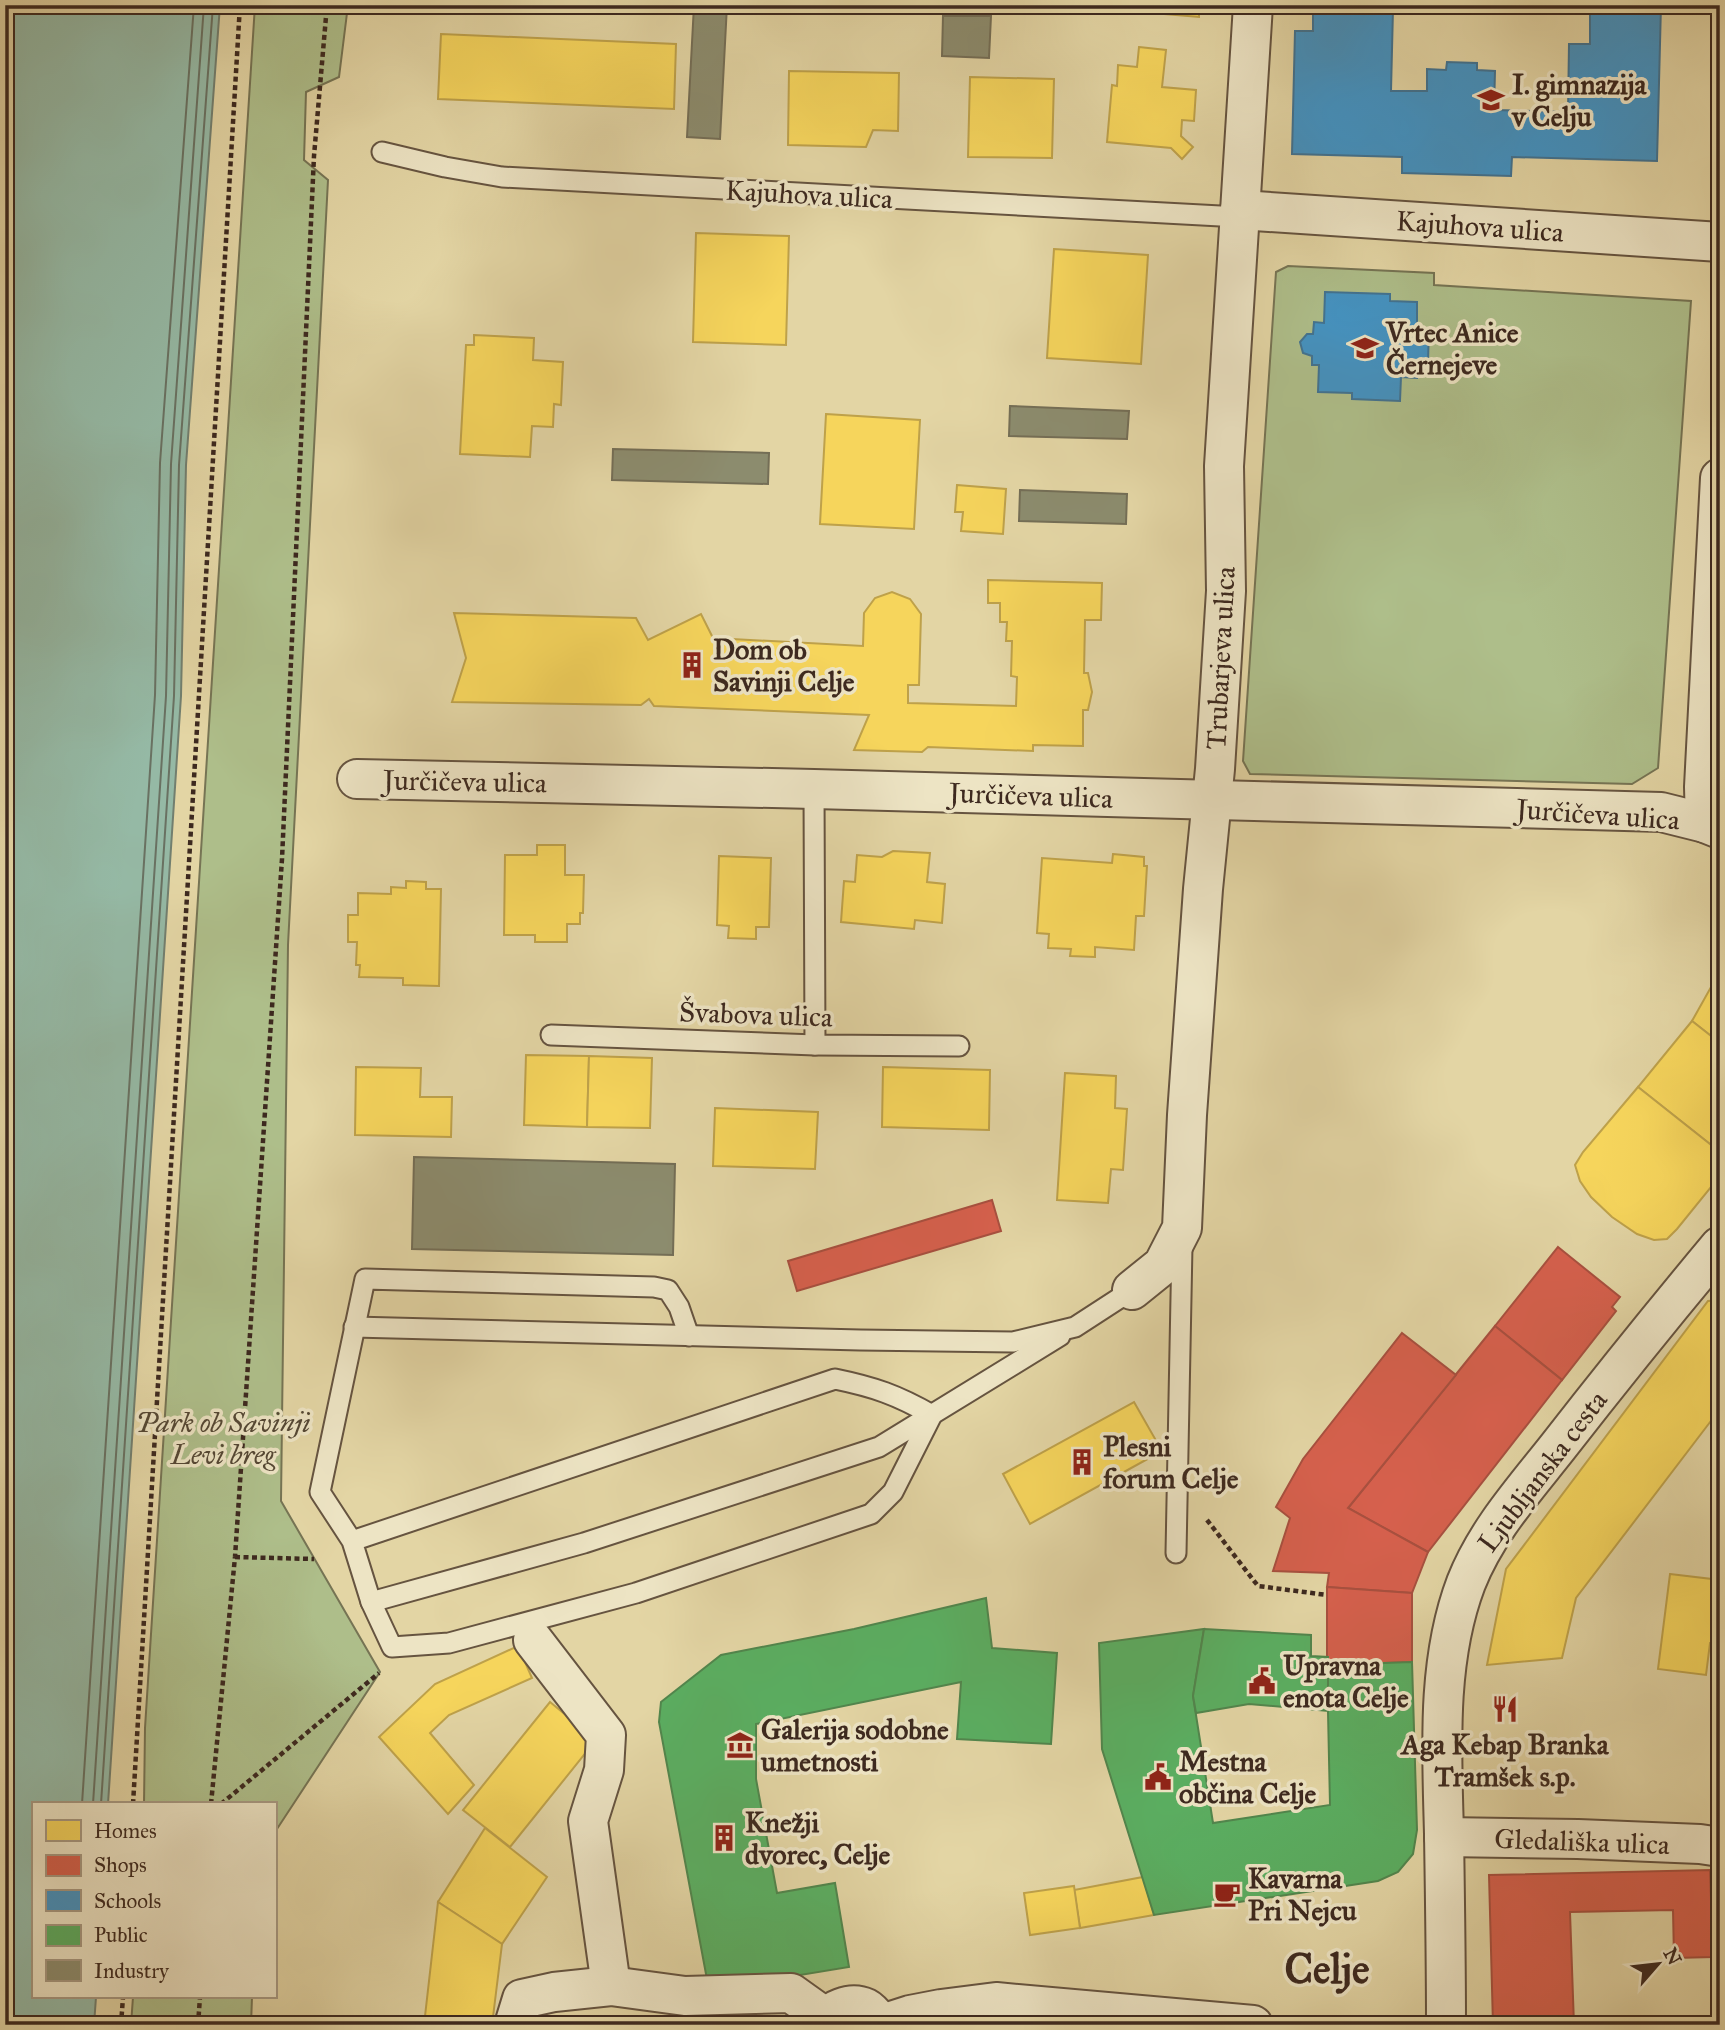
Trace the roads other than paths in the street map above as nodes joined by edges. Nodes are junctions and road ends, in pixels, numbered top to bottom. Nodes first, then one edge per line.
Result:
1 (1253, 5) edge
2 (383, 152) dead end
3 (1239, 214) junction
4 (1720, 242) edge
5 (1720, 478) edge
6 (357, 779) dead end
7 (814, 789) junction
8 (1212, 800) junction
9 (1712, 826) edge
10 (551, 1035) dead end
11 (815, 1045) junction
12 (959, 1046) dead end
13 (1182, 1228) junction
14 (1720, 1246) edge
15 (1132, 1290) joint
16 (1075, 1326) junction
17 (354, 1327) junction
18 (689, 1336) junction
19 (932, 1415) junction
20 (352, 1541) junction
21 (1176, 1553) dead end
22 (370, 1602) junction
23 (533, 1640) dead end
24 (1444, 1837) junction
25 (1710, 1846) edge
26 (611, 1986) junction
27 (824, 2021) edge
28 (882, 2024) edge
29 (514, 2025) edge
30 (1253, 2025) edge
31 (1446, 2025) edge

1 - 3 street, Trubarjeva ulica
2 - 3 lane, Kajuhova ulica
3 - 4 street, Kajuhova ulica
3 - 8 street, Trubarjeva ulica
5 - 9 street
6 - 7 street, Jurčičeva ulica
7 - 8 street, Jurčičeva ulica
7 - 11 lane
8 - 9 street, Jurčičeva ulica
8 - 13 street, Trubarjeva ulica
10 - 11 lane, Švabova ulica
11 - 12 lane, Švabova ulica
13 - 15 street, Trubarjeva ulica
13 - 21 lane
14 - 24 street, Ljubljanska cesta
15 - 16 lane
16 - 18 lane
16 - 19 lane
17 - 18 lane
17 - 18 lane
17 - 20 lane
19 - 20 lane
19 - 22 lane
19 - 22 lane
20 - 22 lane
23 - 26 street
24 - 25 street, Gledališka ulica
24 - 31 street, Ljubljanska cesta
26 - 27 street
26 - 29 street
27 - 28 street
28 - 30 street

